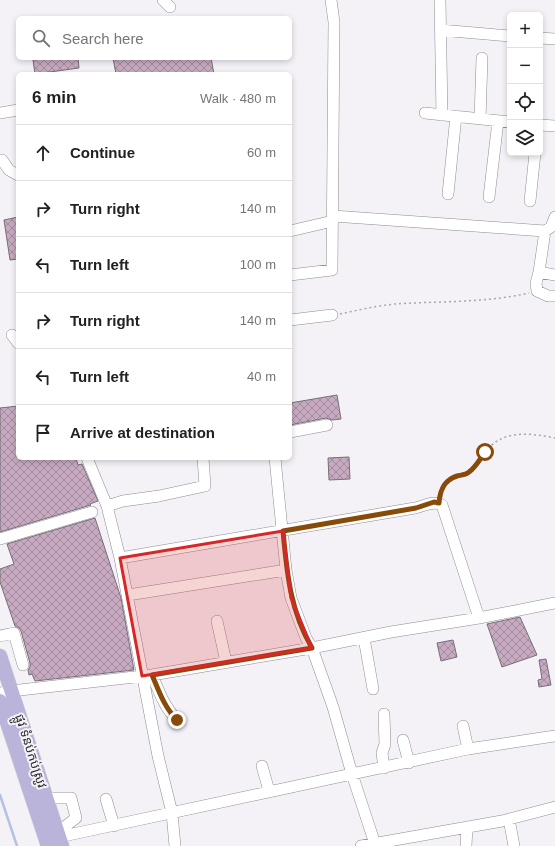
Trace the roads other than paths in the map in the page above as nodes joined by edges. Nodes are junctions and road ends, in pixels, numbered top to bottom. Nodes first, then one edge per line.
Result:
1 (331, 0) edge
2 (440, 0) edge
3 (440, 30) junction
4 (507, 36) edge
5 (543, 38) edge
6 (555, 39) edge
7 (482, 58) dead end
8 (16, 110) edge
9 (0, 113) edge
10 (425, 113) dead end
11 (442, 115) junction
12 (456, 116) junction
13 (480, 119) junction
14 (498, 121) junction
15 (507, 122) edge
16 (543, 125) edge
17 (555, 126) edge
18 (535, 156) edge
19 (0, 160) edge
20 (16, 173) edge
21 (448, 194) dead end
22 (489, 197) dead end
23 (530, 201) dead end
24 (555, 217) edge
25 (333, 219) junction
26 (292, 230) edge
27 (545, 231) junction
28 (539, 272) junction
29 (292, 275) edge
30 (555, 275) edge
31 (555, 296) edge
32 (332, 315) road end
33 (292, 320) edge
34 (327, 425) dead end
35 (292, 432) edge
36 (88, 460) edge
37 (203, 460) edge
38 (275, 460) edge
39 (107, 506) junction
40 (92, 512) dead end
41 (283, 531) junction
42 (0, 539) edge
43 (120, 558) junction
44 (286, 570) junction
45 (128, 595) junction
46 (555, 603) edge
47 (479, 618) junction
48 (216, 621) dead end
49 (0, 636) edge
50 (364, 638) junction
51 (312, 648) junction
52 (0, 656) edge
53 (226, 662) junction
54 (23, 665) dead end
55 (147, 675) junction
56 (373, 689) dead end
57 (6, 692) edge
58 (0, 701) edge
59 (384, 714) dead end
60 (177, 720) dead end
61 (463, 726) dead end
62 (555, 736) edge
63 (403, 740) dead end
64 (468, 749) junction
65 (409, 762) junction
66 (262, 766) dead end
67 (384, 768) junction
68 (352, 774) junction
69 (269, 791) junction
70 (46, 798) junction
71 (106, 798) dead end
72 (555, 808) edge
73 (172, 813) junction
74 (509, 819) junction
75 (114, 826) junction
76 (467, 827) junction
77 (60, 838) edge
78 (375, 844) junction
79 (48, 846) edge
80 (175, 846) edge
81 (362, 846) edge
82 (466, 846) edge
83 (514, 846) edge

1 - 25 street
2 - 3 street
3 - 4 street
3 - 11 street
5 - 6 street
7 - 13 street
8 - 9 street
10 - 11 street
11 - 12 street
12 - 13 street
12 - 21 street
13 - 14 street
14 - 15 street
14 - 22 street
16 - 17 street
18 - 23 street
19 - 20 street
24 - 27 street
25 - 26 street
25 - 27 street
25 - 29 street
27 - 28 street
28 - 30 street
28 - 31 street
32 - 33 street
34 - 35 street
36 - 39 street
37 - 39 street
38 - 41 street
39 - 43 street
40 - 42 street
41 - 43 street
41 - 44 street
41 - 47 street
43 - 45 street
44 - 45 street
44 - 51 street
45 - 55 street
46 - 47 street
47 - 50 street
48 - 53 street
49 - 54 street
50 - 51 street
50 - 56 street
51 - 53 street
51 - 68 street
52 - 57 main road, ផ្លូវ ទំនប់កប់ស្រូវ
53 - 55 street
55 - 57 street
55 - 60 street
55 - 73 street
57 - 70 main road, ផ្លូវ ទំនប់កប់ស្រូវ
58 - 79 main road, ផ្លូវ ទំនប់កប់ស្រូវ
59 - 67 street
61 - 64 street
62 - 64 street
63 - 65 street
64 - 65 street
65 - 67 street
66 - 69 street
67 - 68 street
68 - 69 street
68 - 78 street
69 - 73 street
70 - 77 main road, ផ្លូវ ទំនប់កប់ស្រូវ
70 - 77 street
71 - 75 street
72 - 74 street
73 - 75 street
73 - 80 street
74 - 76 street
74 - 83 street
75 - 77 street
76 - 78 street
76 - 82 street
78 - 81 street

